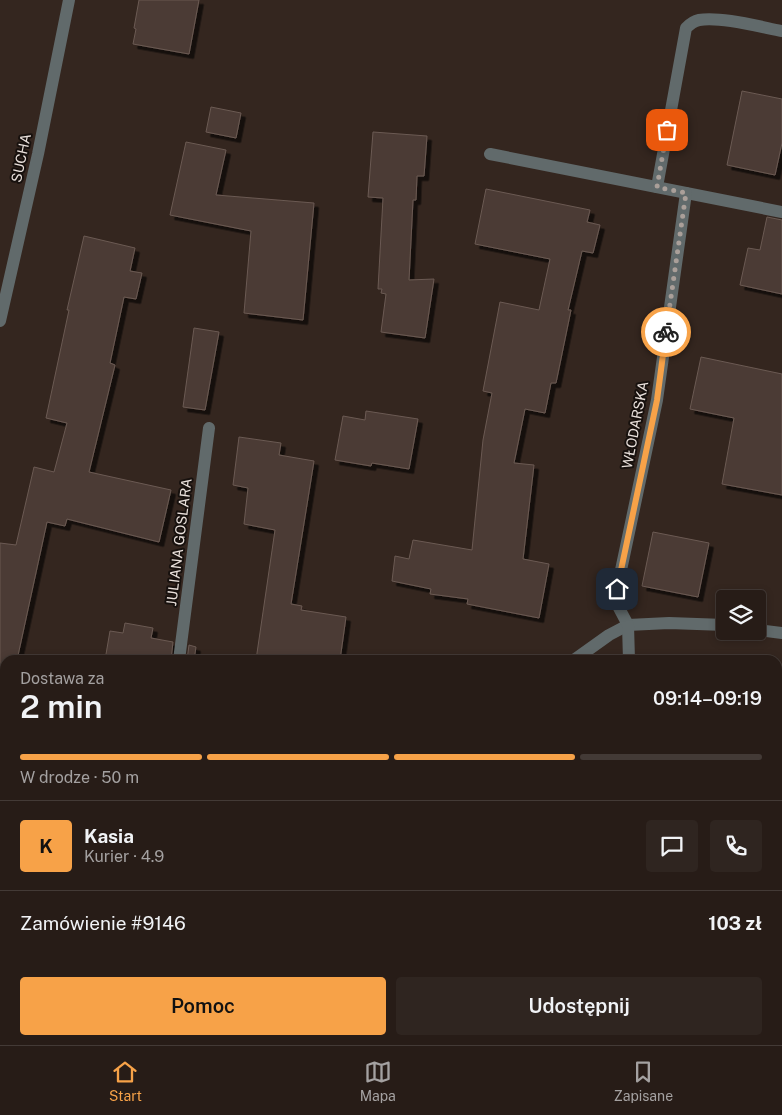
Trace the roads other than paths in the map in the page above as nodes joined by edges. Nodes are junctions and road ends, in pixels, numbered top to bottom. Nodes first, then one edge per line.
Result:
1 (69, 0) edge
2 (782, 30) edge
3 (490, 154) dead end
4 (657, 187) junction
5 (686, 193) junction
6 (782, 212) edge
7 (0, 321) edge
8 (209, 428) dead end
9 (628, 625) junction
10 (716, 626) edge
11 (766, 631) edge
12 (782, 633) edge
13 (180, 655) edge
14 (581, 655) edge
15 (629, 655) edge

1 - 7 street, SUCHA
2 - 4 street
3 - 4 street
4 - 5 street
5 - 6 street
5 - 9 street, WŁODARSKA
8 - 13 street, JULIANA GOSLARA
9 - 10 street
9 - 14 street
9 - 15 street, WŁODARSKA
11 - 12 street

